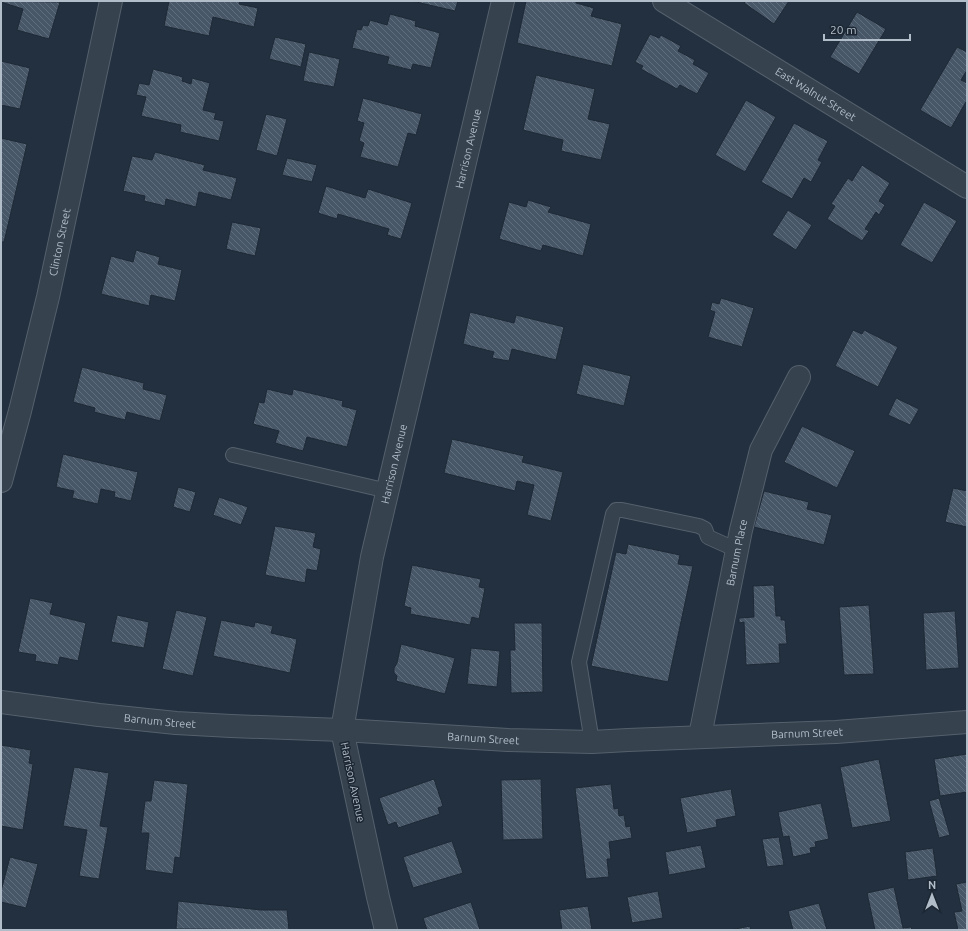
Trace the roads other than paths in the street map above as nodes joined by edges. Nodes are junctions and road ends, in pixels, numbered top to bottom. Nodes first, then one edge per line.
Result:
1 (112, 1) edge
2 (503, 1) edge
3 (664, 1) edge
4 (967, 187) edge
5 (799, 377) dead end
6 (233, 455) dead end
7 (1, 481) edge
8 (388, 491) junction
9 (737, 550) junction
10 (1, 702) edge
11 (967, 722) edge
12 (342, 730) junction
13 (700, 736) junction
14 (592, 742) junction
15 (386, 930) edge

1 - 7 street, Clinton Street
2 - 8 street, Harrison Avenue
3 - 4 street, East Walnut Street
5 - 9 street, Barnum Place
6 - 8 lane
8 - 12 street, Harrison Avenue
9 - 13 street, Barnum Place
9 - 14 lane
10 - 12 street, Barnum Street
11 - 13 street, Barnum Street
12 - 14 street, Barnum Street
12 - 15 street, Harrison Avenue
13 - 14 street, Barnum Street

